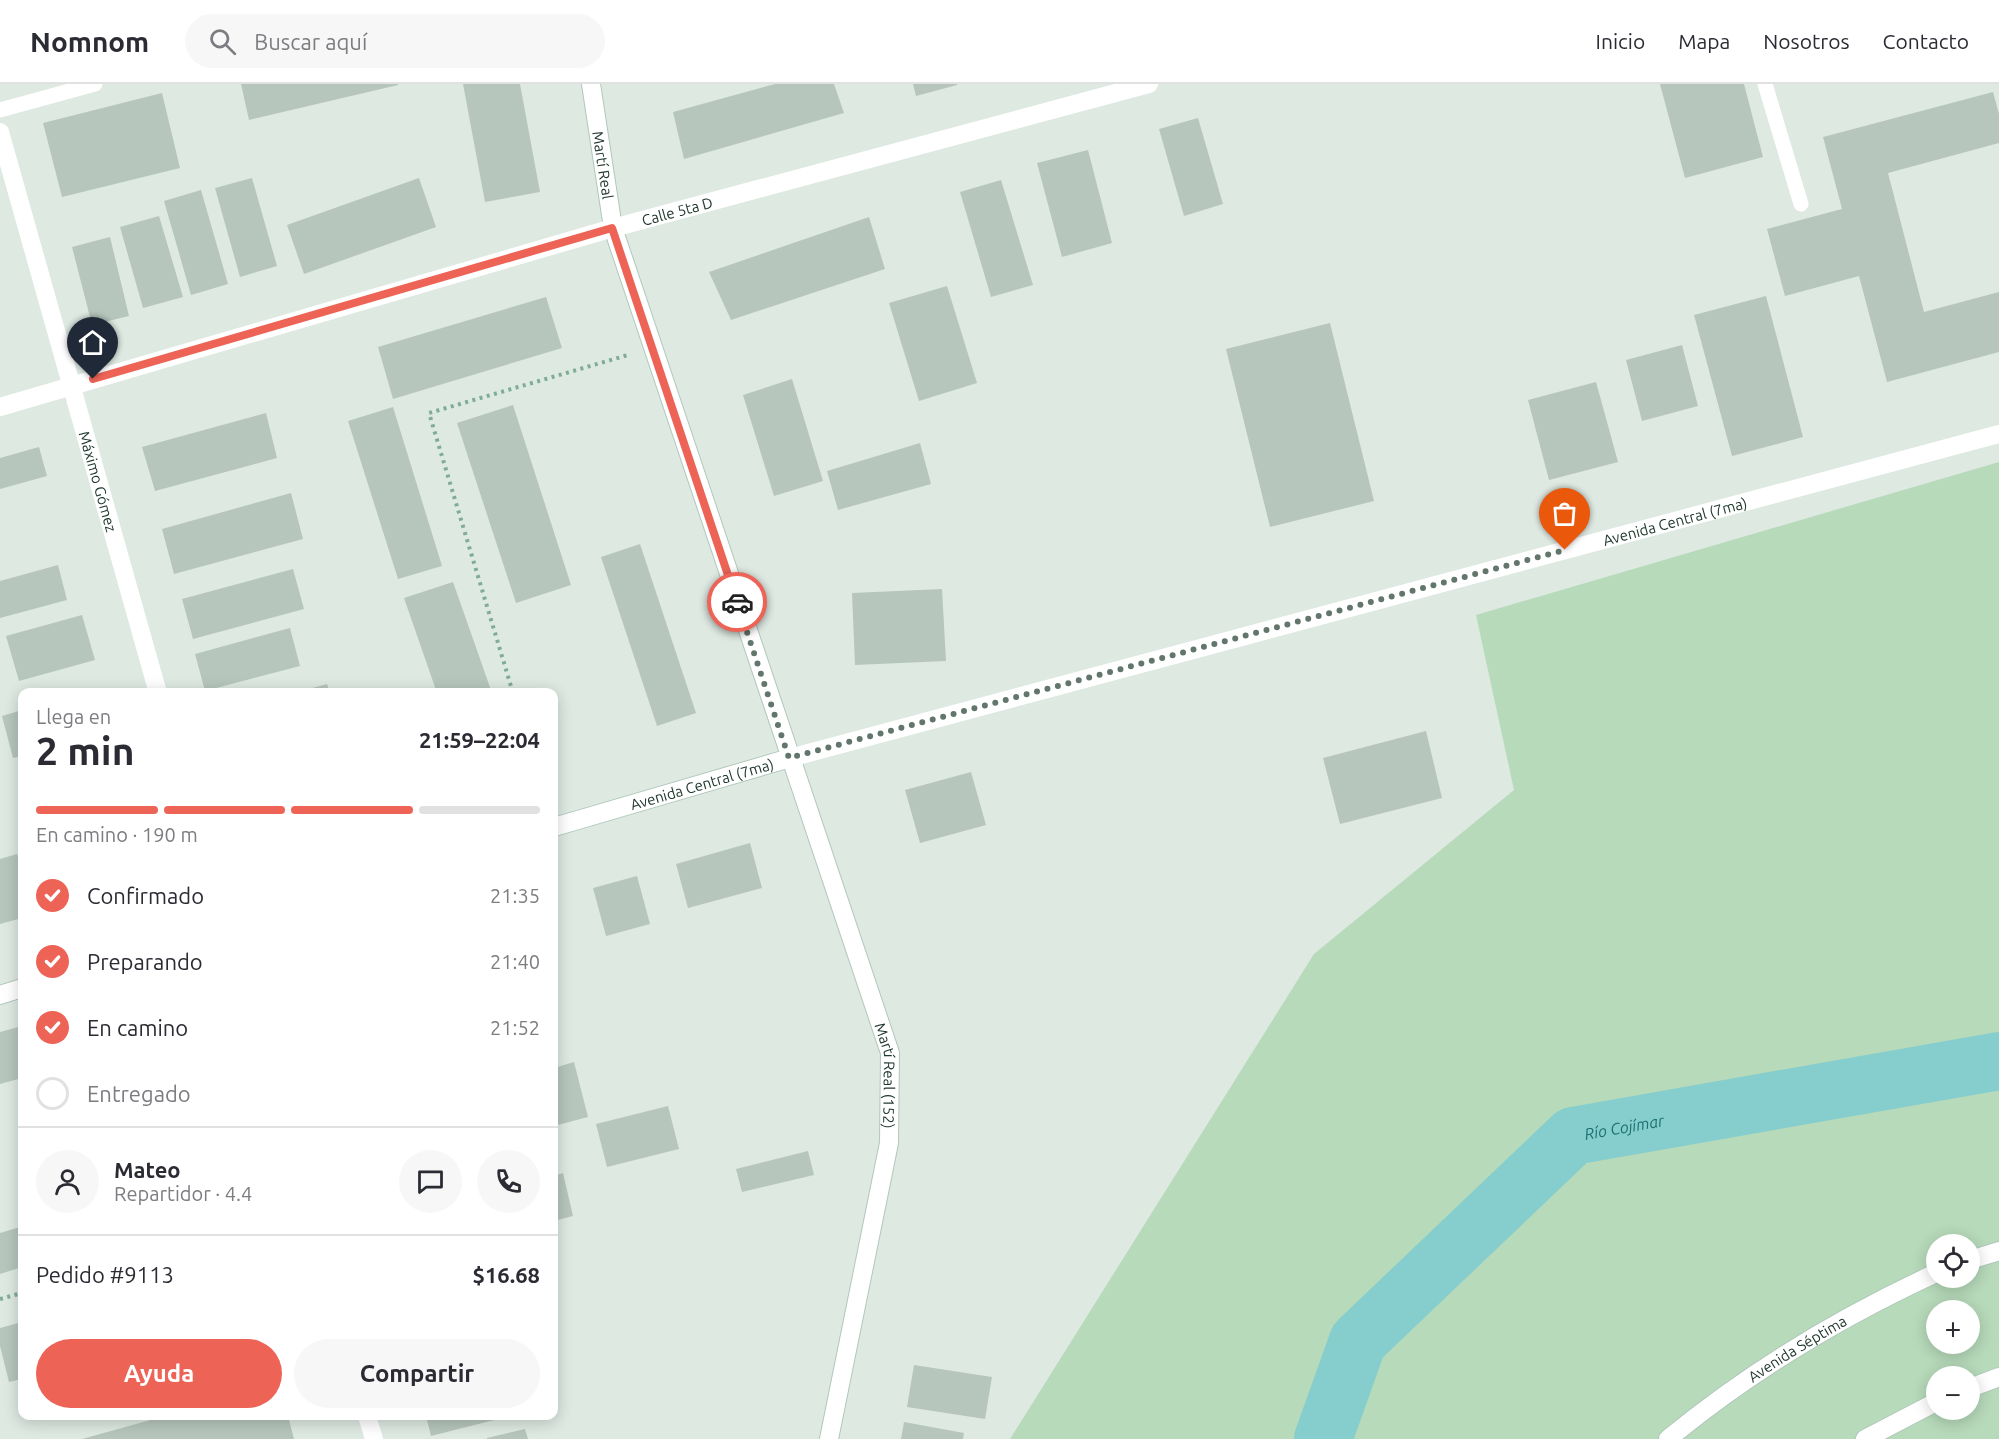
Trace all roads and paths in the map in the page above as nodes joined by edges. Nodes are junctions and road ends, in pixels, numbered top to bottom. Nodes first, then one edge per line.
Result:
1 (95, 84) edge
2 (591, 84) edge
3 (1149, 84) edge
4 (1765, 84) edge
5 (0, 110) edge
6 (0, 132) edge
7 (1801, 204) dead end
8 (612, 228) junction
9 (652, 348) junction
10 (70, 386) junction
11 (0, 407) edge
12 (1999, 434) edge
13 (157, 688) edge
14 (512, 688) edge
15 (789, 758) junction
16 (558, 826) edge
17 (18, 989) edge
18 (0, 994) edge
19 (1999, 1251) edge
20 (1980, 1257) edge
21 (1926, 1278) edge
22 (18, 1294) edge
23 (0, 1299) edge
24 (1999, 1377) edge
25 (1980, 1384) edge
26 (1926, 1407) edge
27 (368, 1420) edge
28 (374, 1439) edge
29 (829, 1439) edge
30 (1668, 1439) edge
31 (1865, 1439) edge

1 - 5 lane
2 - 8 street, Martí Real
3 - 8 street, Calle 5ta D
4 - 7 lane
6 - 10 street, Máximo Gómez
8 - 9 street, Martí Real
8 - 10 street, Calle 5ta D
9 - 14 path
9 - 15 street, Martí Real
10 - 11 street, Calle 5ta D
10 - 13 street, Máximo Gómez
12 - 15 street, Avenida Central (7ma)
15 - 16 street, Avenida Central (7ma)
15 - 29 street, Martí Real (152)
17 - 18 street
19 - 20 street
21 - 30 street, Avenida Séptima
22 - 23 path
24 - 25 street
26 - 31 street
27 - 28 street

